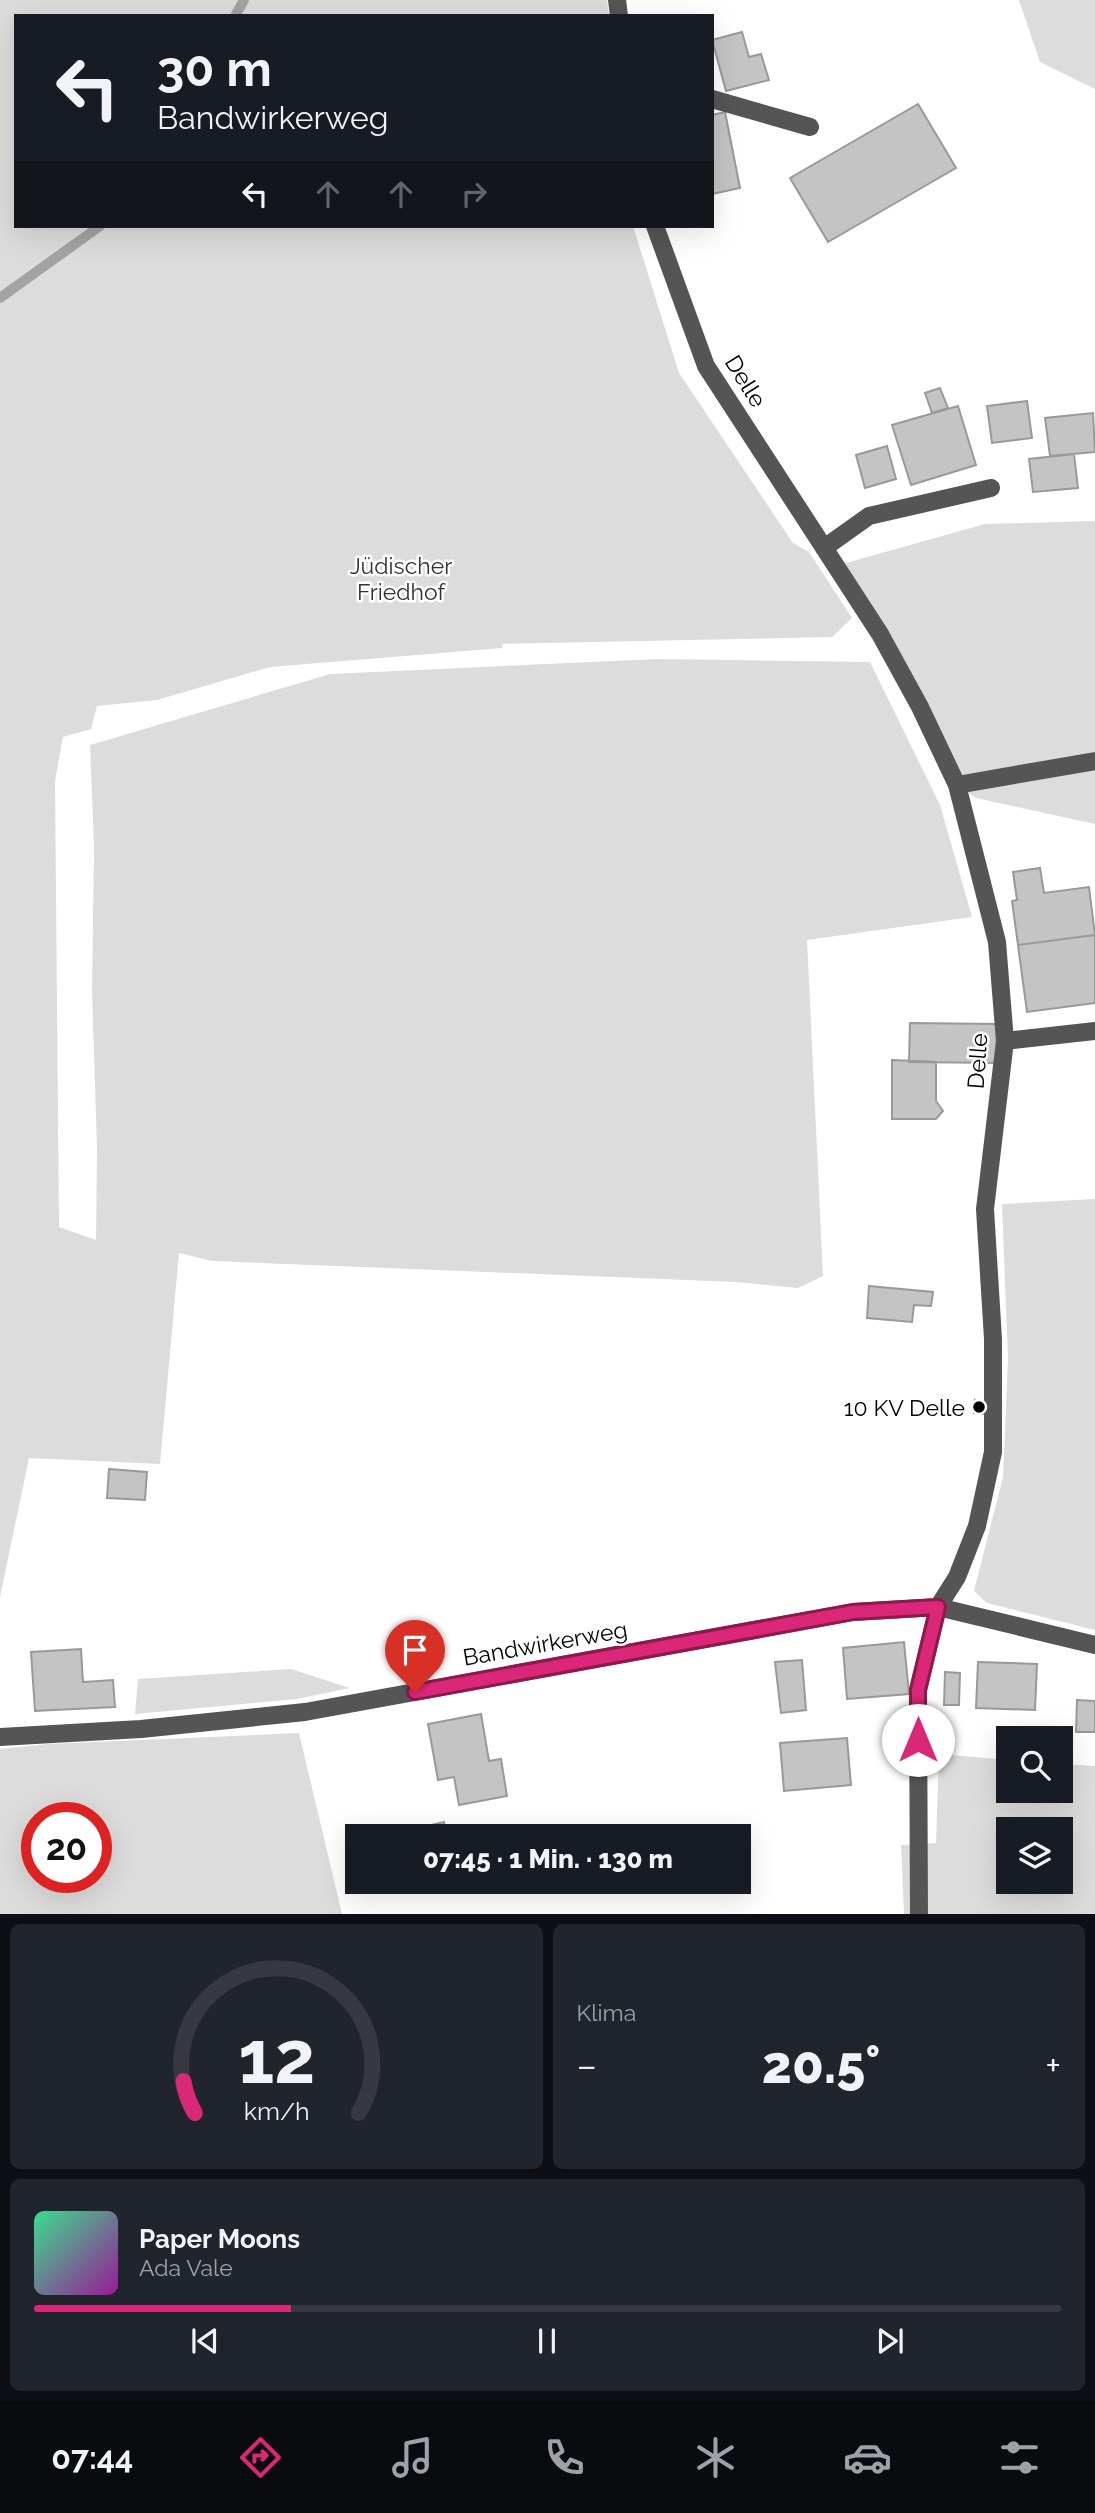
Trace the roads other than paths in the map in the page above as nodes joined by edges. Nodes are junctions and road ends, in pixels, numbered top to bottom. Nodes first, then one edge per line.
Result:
1 (714, 100) edge
2 (810, 127) dead end
3 (656, 228) edge
4 (991, 488) dead end
5 (824, 548) junction
6 (1095, 761) edge
7 (957, 785) junction
8 (1095, 1031) edge
9 (1006, 1041) junction
10 (938, 1607) junction
11 (1095, 1645) edge
12 (0, 1737) edge
13 (919, 1914) edge

1 - 2 street
3 - 5 street, Delle
4 - 5 street
5 - 7 street, Delle
6 - 7 street
7 - 9 street, Delle
8 - 9 street
9 - 10 street, Delle
10 - 11 street, Bandwirkerweg
10 - 12 street, Bandwirkerweg
10 - 13 street, Delle

